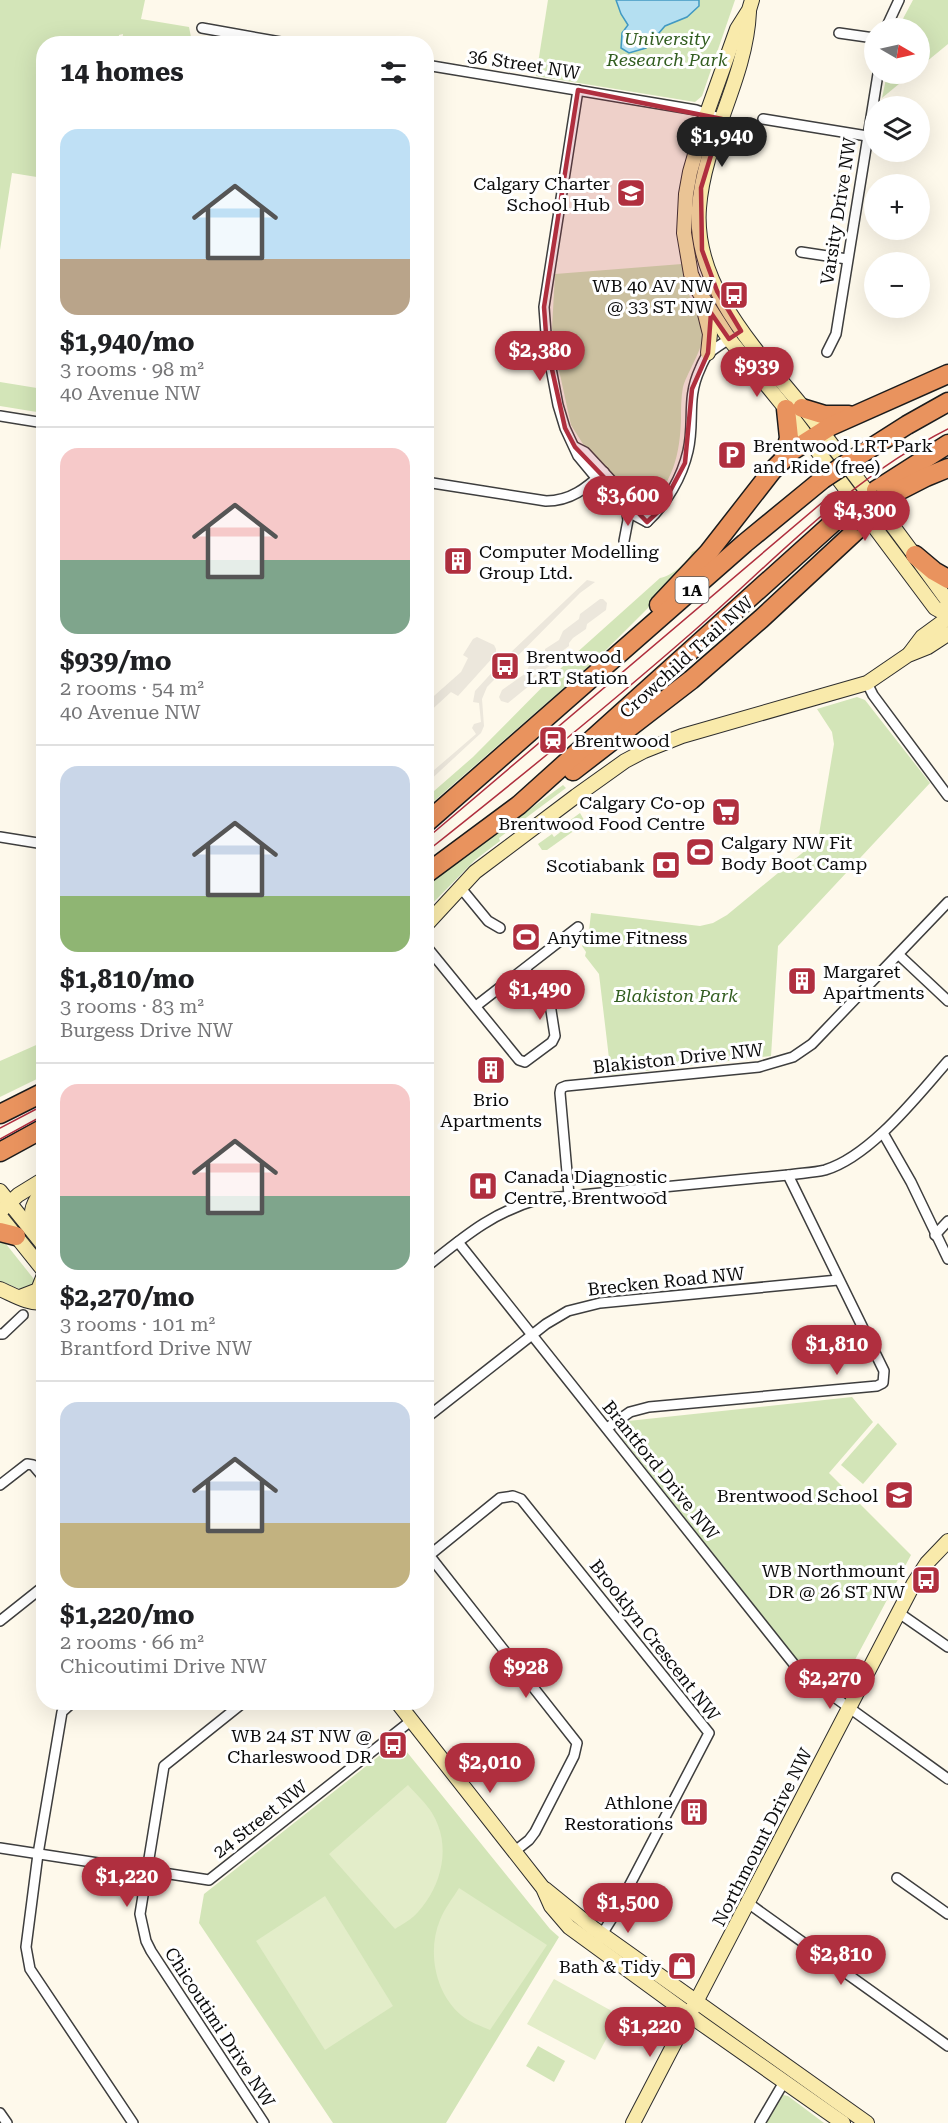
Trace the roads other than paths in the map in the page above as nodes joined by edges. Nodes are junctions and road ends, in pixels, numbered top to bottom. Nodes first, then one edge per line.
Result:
1 (899, 0) edge
2 (751, 5) edge
3 (891, 18) edge
4 (202, 28) dead end
5 (839, 33) dead end
6 (247, 36) edge
7 (864, 37) edge
8 (434, 66) edge
9 (578, 90) junction
10 (707, 114) junction
11 (722, 119) junction
12 (763, 119) dead end
13 (864, 136) edge
14 (864, 154) edge
15 (801, 252) dead end
16 (847, 259) junction
17 (699, 292) junction
18 (741, 331) junction
19 (729, 339) junction
20 (827, 352) dead end
21 (708, 354) junction
22 (948, 374) edge
23 (948, 402) edge
24 (794, 408) junction
25 (857, 414) junction
26 (0, 416) edge
27 (36, 422) edge
28 (815, 435) junction
29 (948, 444) edge
30 (784, 457) junction
31 (948, 468) edge
32 (600, 476) junction
33 (948, 480) edge
34 (434, 483) edge
35 (882, 499) junction
36 (626, 507) junction
37 (852, 520) junction
38 (647, 522) junction
39 (624, 541) dead end
40 (915, 555) junction
41 (948, 579) edge
42 (948, 606) edge
43 (948, 617) edge
44 (948, 634) edge
45 (621, 652) junction
46 (908, 655) junction
47 (867, 683) junction
48 (948, 796) edge
49 (519, 805) junction
50 (434, 816) edge
51 (1, 840) edge
52 (36, 843) edge
53 (434, 868) edge
54 (460, 887) junction
55 (948, 902) edge
56 (434, 916) edge
57 (578, 927) dead end
58 (500, 928) dead end
59 (899, 955) junction
60 (434, 956) edge
61 (525, 969) junction
62 (948, 1001) edge
63 (476, 1006) junction
64 (948, 1061) edge
65 (36, 1095) edge
66 (8, 1107) edge
67 (0, 1114) edge
68 (36, 1132) edge
69 (883, 1133) junction
70 (36, 1143) edge
71 (0, 1152) edge
72 (0, 1159) edge
73 (788, 1175) junction
74 (36, 1190) edge
75 (0, 1191) edge
76 (569, 1195) junction
77 (36, 1198) edge
78 (4, 1211) edge
79 (948, 1221) edge
80 (36, 1227) edge
81 (8, 1234) edge
82 (935, 1235) junction
83 (36, 1239) edge
84 (458, 1242) junction
85 (948, 1259) edge
86 (434, 1261) edge
87 (36, 1264) edge
88 (838, 1280) junction
89 (0, 1289) edge
90 (36, 1291) edge
91 (20, 1297) junction
92 (36, 1302) edge
93 (23, 1315) dead end
94 (0, 1334) edge
95 (531, 1335) junction
96 (434, 1412) edge
97 (607, 1428) junction
98 (36, 1469) edge
99 (0, 1485) edge
100 (948, 1541) edge
101 (434, 1551) edge
102 (434, 1566) edge
103 (36, 1592) edge
104 (899, 1612) junction
105 (0, 1621) edge
106 (948, 1647) edge
107 (849, 1709) junction
108 (64, 1710) edge
109 (234, 1710) edge
110 (403, 1710) edge
111 (411, 1720) junction
112 (948, 1779) edge
113 (0, 1848) edge
114 (515, 1851) junction
115 (38, 1854) junction
116 (147, 1870) junction
117 (897, 1878) dead end
118 (748, 1904) junction
119 (948, 1914) edge
120 (598, 1940) junction
121 (697, 2002) junction
122 (690, 2015) junction
123 (948, 2046) edge
124 (784, 2082) junction
125 (0, 2113) edge
126 (7, 2123) edge
127 (133, 2123) edge
128 (264, 2123) edge
129 (633, 2123) edge
130 (760, 2123) edge
131 (843, 2123) edge
132 (867, 2123) edge

1 - 3 street
2 - 10 street
2 - 11 street
4 - 6 street
5 - 7 street
8 - 9 street, 36 Street NW
9 - 10 street, 36 Street NW
9 - 32 street
10 - 11 street, 36 Street NW
10 - 17 street
11 - 18 street
12 - 13 street
14 - 16 street, Varsity Drive NW
15 - 16 street
16 - 20 street, Varsity Drive NW
17 - 19 street
17 - 21 street
18 - 19 street
18 - 24 street
19 - 21 street
19 - 24 street
21 - 38 street
22 - 25 highway
23 - 45 highway, 1A, bridge
24 - 25 highway
24 - 28 street
24 - 30 highway
25 - 28 highway
26 - 27 street
28 - 30 highway
28 - 40 street
28 - 43 street
29 - 35 highway, Crowchild Trail NW / 1A
30 - 45 highway
31 - 35 highway
32 - 34 street
32 - 36 street
32 - 38 street
33 - 35 highway
35 - 37 highway, Crowchild Trail NW / 1A
36 - 38 street
36 - 39 street
37 - 49 highway, Crowchild Trail NW / 1A
37 - 49 highway
40 - 41 highway
40 - 42 street
43 - 46 street
44 - 46 street
45 - 50 highway, 1A
46 - 47 street
47 - 48 street
47 - 54 street
49 - 53 highway, Crowchild Trail NW / 1A
51 - 52 street
54 - 56 street
54 - 58 street
55 - 59 street, Blakiston Drive NW
57 - 61 street
59 - 62 street
59 - 76 street, Blakiston Drive NW
60 - 63 street
61 - 63 street
61 - 63 street
64 - 69 street
65 - 66 highway
66 - 67 highway
68 - 71 highway
69 - 73 street
69 - 82 street
70 - 72 highway
73 - 76 street
73 - 88 street
74 - 78 street
75 - 78 street
76 - 84 street
77 - 80 street
78 - 81 street
78 - 83 street
79 - 82 street
81 - 87 street
82 - 85 street
84 - 86 street
84 - 95 street, Brantford Drive NW
88 - 95 street, Brecken Road NW
88 - 97 street
89 - 91 street
90 - 91 street
91 - 92 street
93 - 94 street
95 - 96 street, Brecken Road NW
95 - 97 street, Brantford Drive NW
97 - 107 street, Brantford Drive NW
98 - 99 street
100 - 104 street, Northmount Drive NW
101 - 120 street, Brooklyn Crescent NW
102 - 114 street
103 - 105 street
104 - 106 street
104 - 107 street, Northmount Drive NW
107 - 112 street, Brantford Drive NW
107 - 118 street, Northmount Drive NW
108 - 115 street
109 - 116 street, Chicoutimi Drive NW
110 - 111 street
111 - 114 street
111 - 116 street, 24 Street NW
113 - 115 street, 24 Street NW
114 - 120 street
115 - 116 street, 24 Street NW
115 - 127 street
116 - 128 street, Chicoutimi Drive NW
117 - 119 street
118 - 121 street, Northmount Drive NW
118 - 123 street
120 - 121 street
120 - 122 street
121 - 122 street, Northmount Drive NW
121 - 132 street
122 - 124 street
122 - 129 street, Northmount Drive NW
124 - 130 street
124 - 131 street
125 - 126 street

